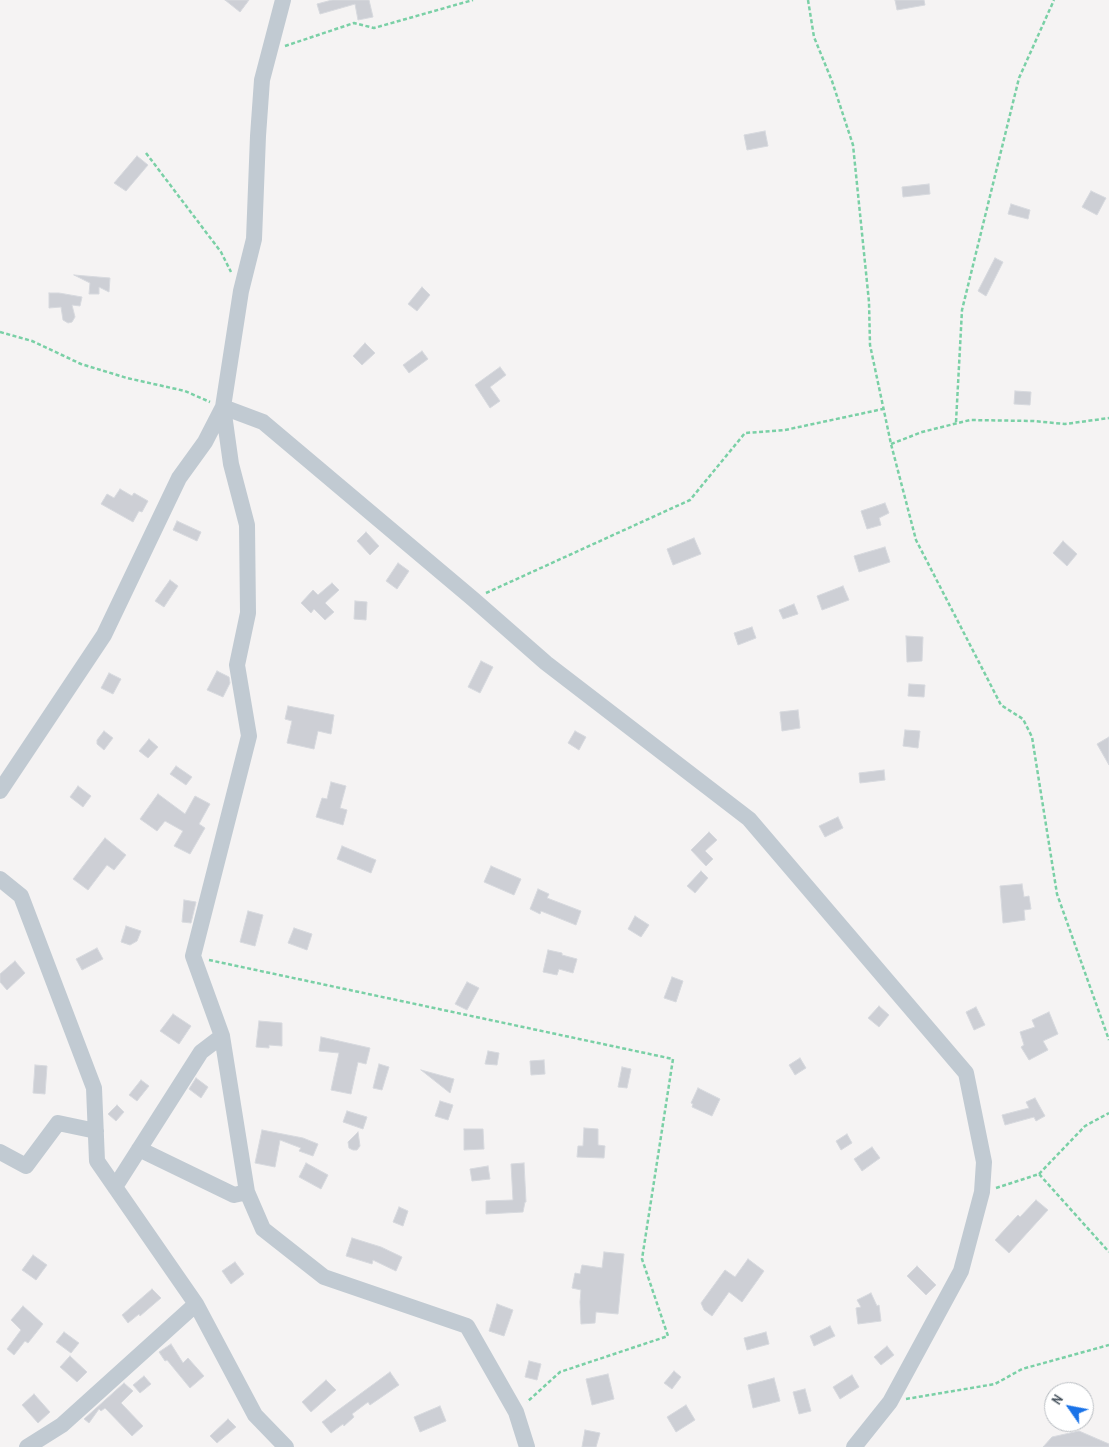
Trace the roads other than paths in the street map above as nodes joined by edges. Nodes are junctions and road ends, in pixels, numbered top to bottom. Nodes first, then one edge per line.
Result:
1 (282, 0) edge
2 (223, 407) junction
3 (0, 791) edge
4 (0, 880) edge
5 (222, 1036) junction
6 (96, 1131) junction
7 (139, 1149) junction
8 (0, 1152) edge
9 (115, 1187) junction
10 (247, 1192) junction
11 (196, 1304) junction
12 (27, 1447) edge
13 (286, 1447) edge
14 (527, 1447) edge
15 (854, 1447) edge

1 - 2 street
2 - 3 street
2 - 5 street
2 - 15 street
4 - 6 street
5 - 7 street
5 - 10 street
6 - 8 street
6 - 9 street
7 - 9 street
7 - 10 street
9 - 11 street
10 - 14 street
11 - 12 street
11 - 13 street

